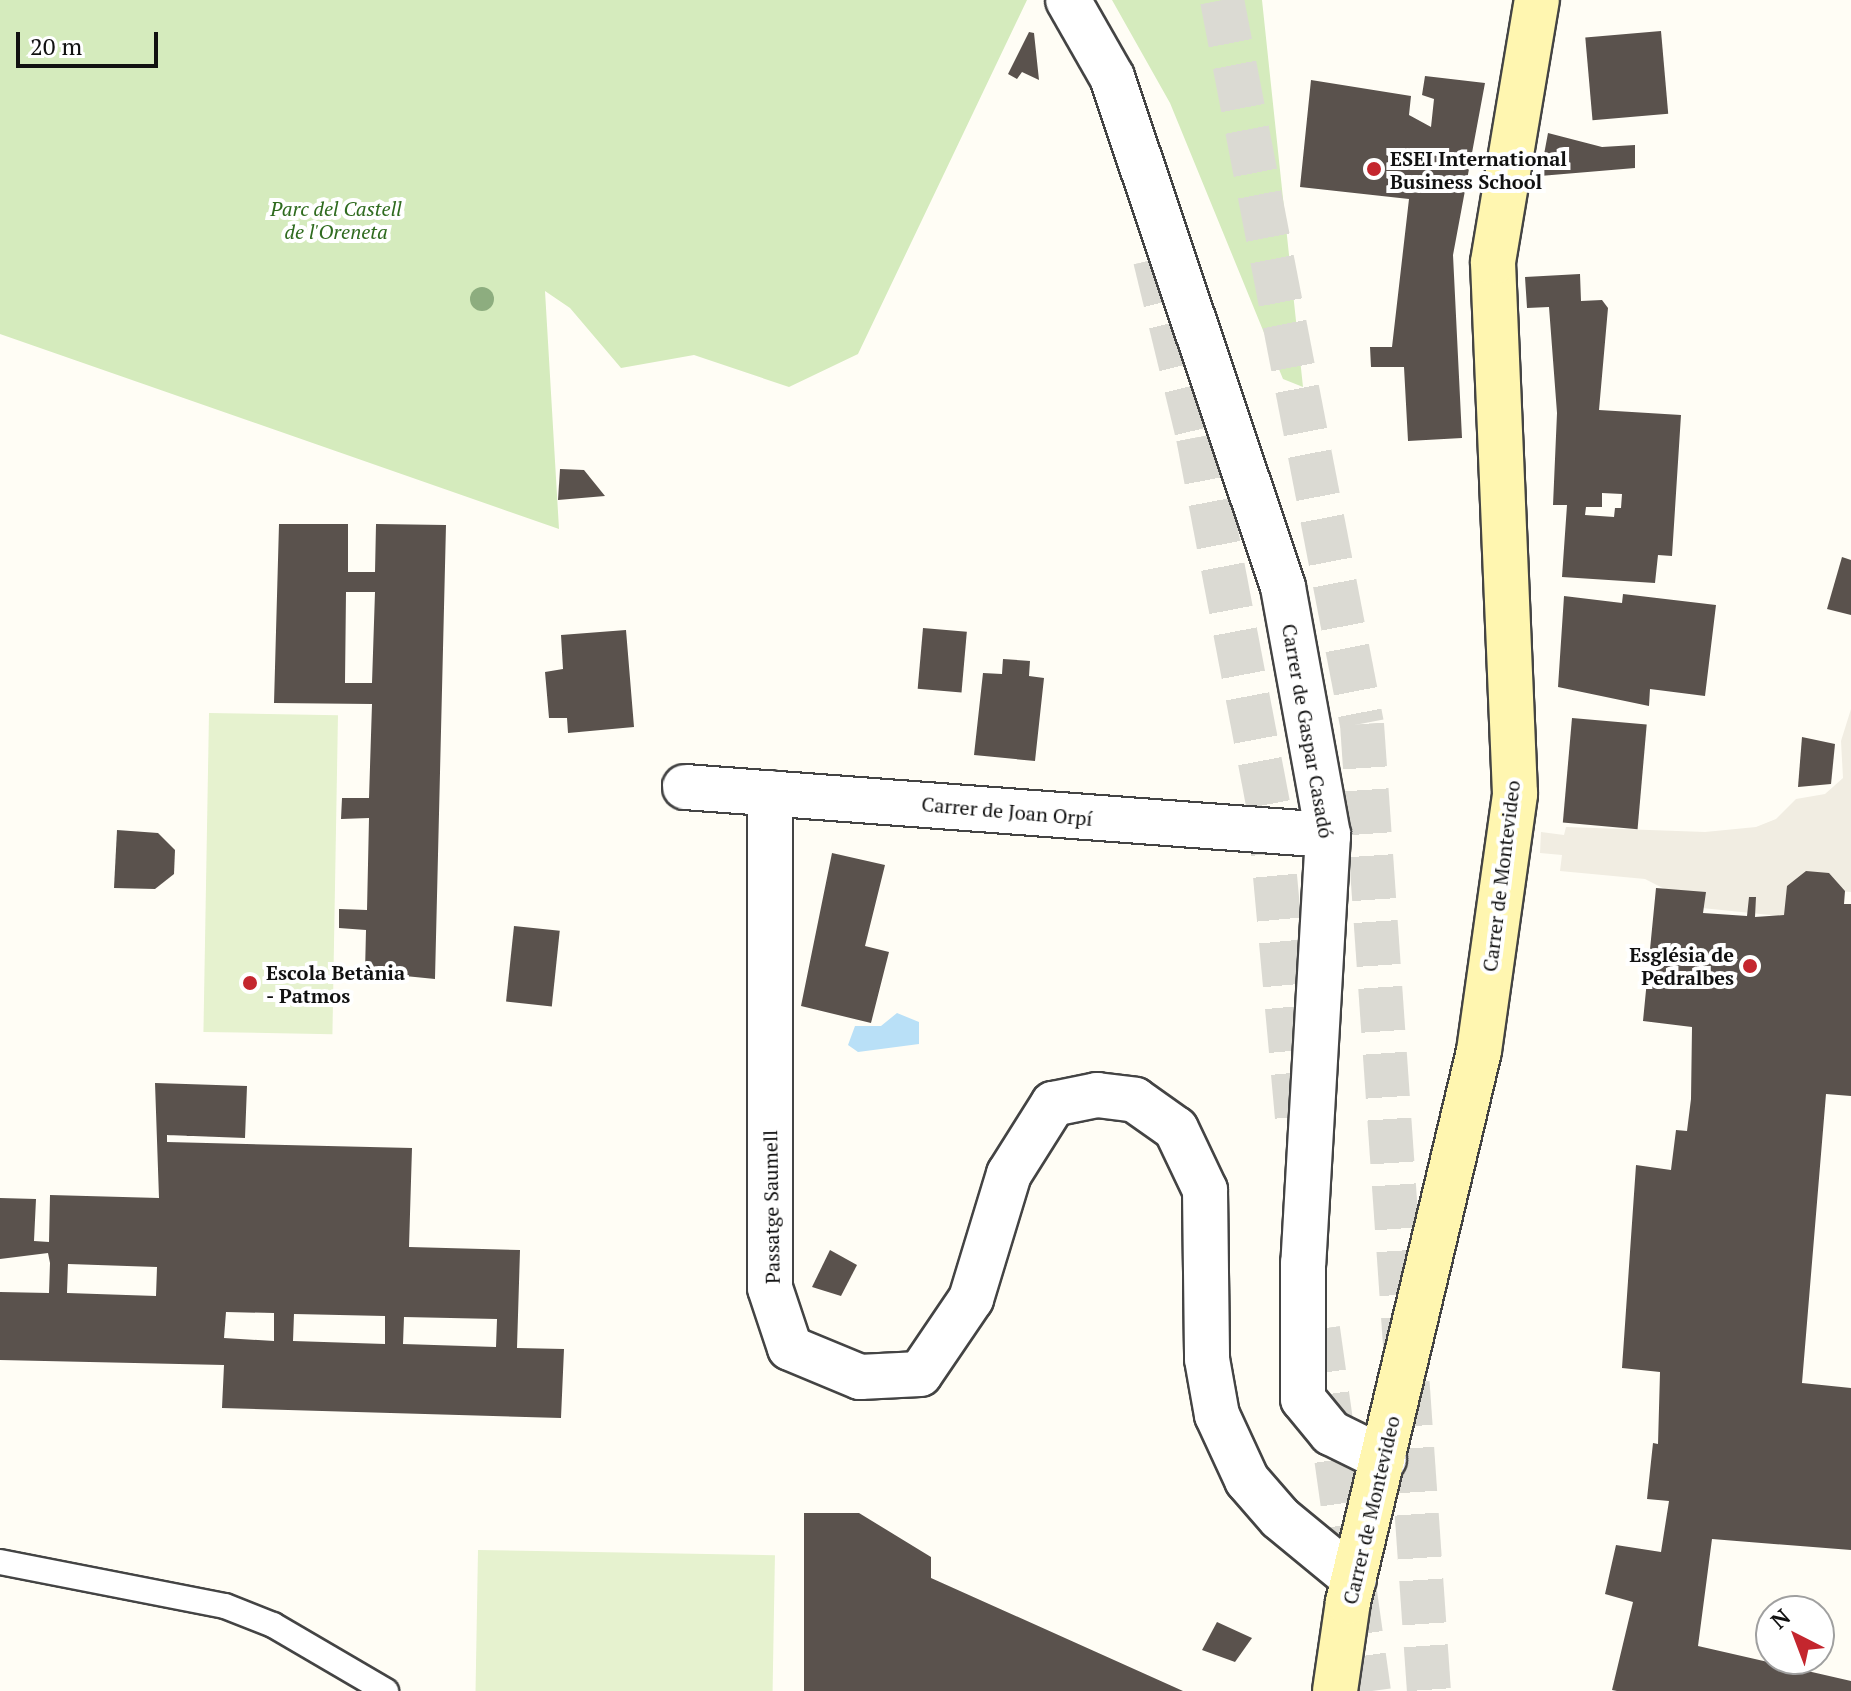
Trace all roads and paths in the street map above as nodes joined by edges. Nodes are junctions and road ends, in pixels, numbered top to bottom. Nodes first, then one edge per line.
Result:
1 (1068, 0) edge
2 (1537, 0) edge
3 (685, 787) dead end
4 (770, 793) junction
5 (1328, 835) junction
6 (1384, 1459) junction
7 (0, 1562) edge
8 (1354, 1579) junction
9 (386, 1691) edge
10 (1335, 1691) edge

1 - 5 street, Carrer de Gaspar Casadó
2 - 6 street, Carrer de Montevideo
3 - 4 street, Carrer de Joan Orpí
4 - 5 street, Carrer de Joan Orpí
4 - 8 street, Passatge Saumell
5 - 6 street, Carrer de Gaspar Casadó
6 - 8 street, Carrer de Montevideo
7 - 9 lane
8 - 10 street, Carrer de Montevideo

